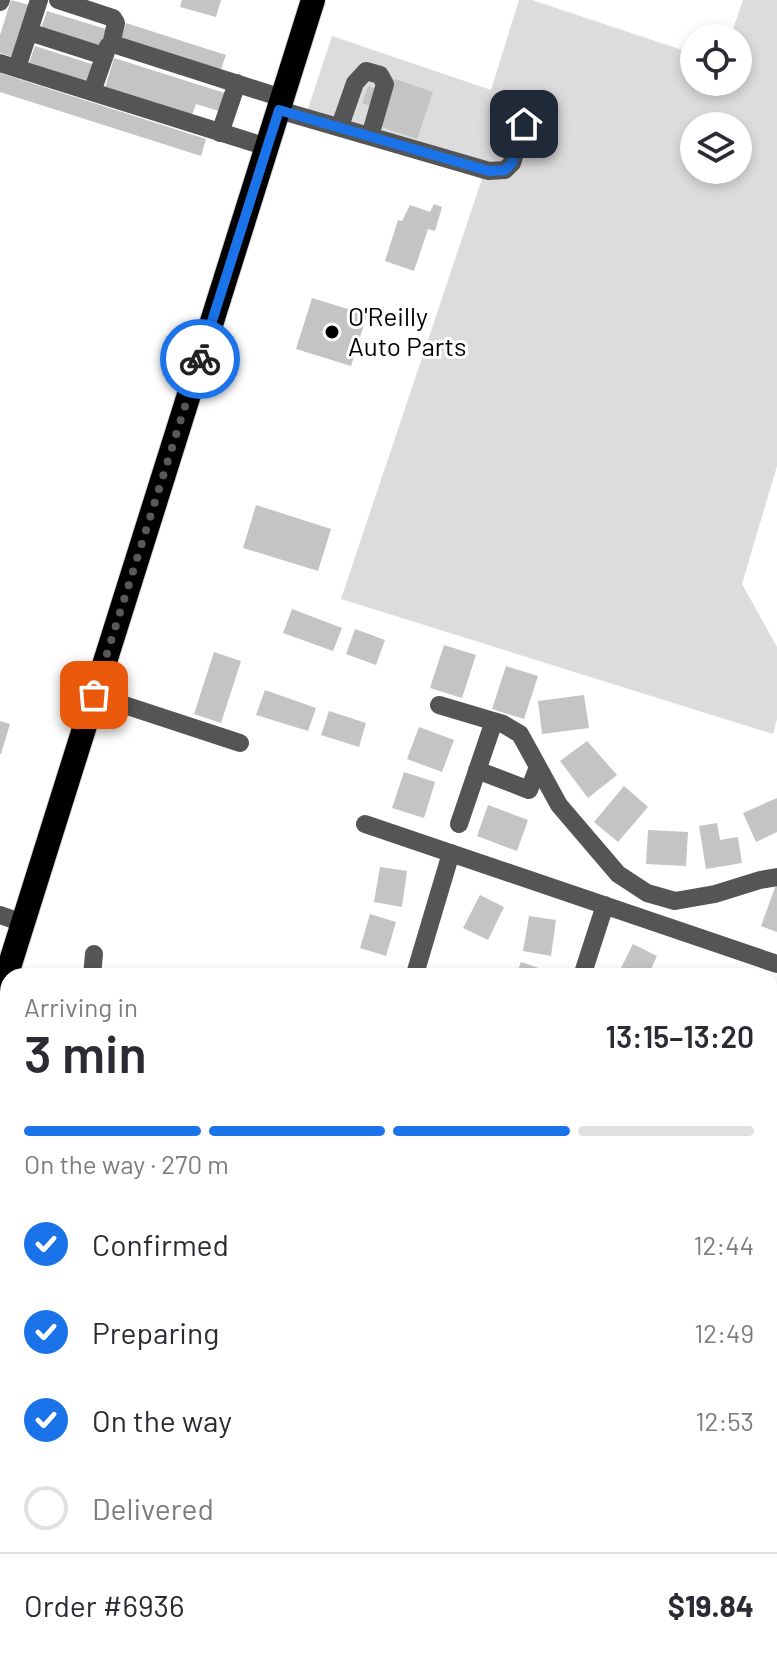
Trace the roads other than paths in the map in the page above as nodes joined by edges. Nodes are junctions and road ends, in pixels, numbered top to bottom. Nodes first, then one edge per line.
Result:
1 (39, 0) edge
2 (58, 0) edge
3 (121, 0) edge
4 (313, 0) edge
5 (114, 21) junction
6 (29, 32) junction
7 (108, 48) junction
8 (9, 66) edge
9 (237, 83) junction
10 (92, 92) junction
11 (280, 104) junction
12 (524, 124) dead end
13 (340, 126) junction
14 (220, 133) junction
15 (370, 136) junction
16 (267, 147) junction
17 (94, 695) junction
18 (439, 705) dead end
19 (494, 721) junction
20 (240, 743) dead end
21 (538, 767) junction
22 (477, 770) junction
23 (365, 824) dead end
24 (459, 824) dead end
25 (451, 853) junction
26 (777, 877) edge
27 (605, 905) junction
28 (11, 919) edge
29 (94, 954) dead end
30 (757, 957) junction
31 (777, 964) edge
32 (4, 968) edge
33 (93, 968) edge
34 (417, 968) edge
35 (585, 968) edge
36 (754, 968) edge

1 - 6 street
2 - 5 street
3 - 5 street
4 - 11 highway
5 - 7 street
6 - 7 street
6 - 8 street
7 - 9 street
7 - 10 street
8 - 10 street
9 - 11 street
9 - 14 street
10 - 14 street
11 - 13 street
11 - 16 highway
12 - 15 street
13 - 15 street
13 - 15 street
14 - 16 street
16 - 17 highway
17 - 20 street
17 - 28 highway
18 - 19 street
19 - 21 street
19 - 22 street
21 - 22 street
21 - 26 street
22 - 24 street
23 - 25 street
25 - 27 street
25 - 34 street
27 - 30 street
27 - 35 street
28 - 32 highway
29 - 33 street
30 - 31 street
30 - 36 street

